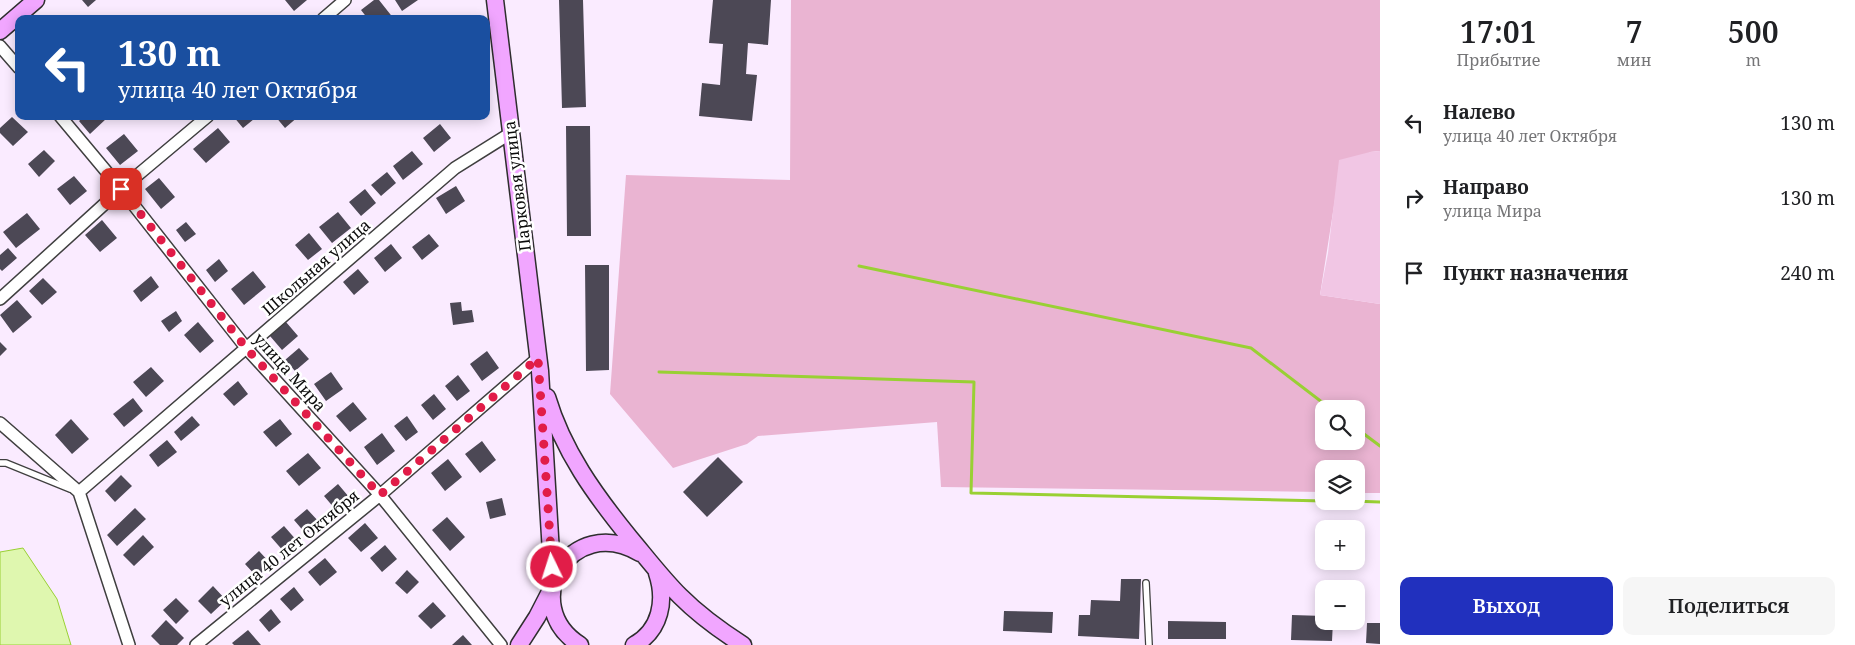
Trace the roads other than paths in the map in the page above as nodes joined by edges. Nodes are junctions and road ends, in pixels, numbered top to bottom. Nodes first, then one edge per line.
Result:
1 (36, 0) edge
2 (345, 0) edge
3 (495, 0) edge
4 (19, 15) edge
5 (328, 15) edge
6 (15, 18) edge
7 (0, 31) edge
8 (0, 46) edge
9 (15, 63) edge
10 (63, 120) edge
11 (203, 120) edge
12 (511, 133) junction
13 (121, 189) junction
14 (0, 299) edge
15 (247, 349) junction
16 (539, 365) junction
17 (0, 423) edge
18 (0, 463) edge
19 (79, 492) junction
20 (380, 495) junction
21 (650, 562) junction
22 (1146, 583) dead end
23 (553, 586) junction
24 (129, 645) edge
25 (196, 645) edge
26 (502, 645) edge
27 (519, 645) edge
28 (580, 645) edge
29 (634, 645) edge
30 (743, 645) edge
31 (1149, 645) edge

1 - 4 main road
2 - 5 street
3 - 12 main road, Парковая улица
6 - 7 main road
8 - 9 street
10 - 13 street, улица Мира
11 - 13 street
12 - 15 street, Школьная улица
12 - 16 main road, Парковая улица
13 - 14 street
13 - 15 street, улица Мира
15 - 19 street, Школьная улица
15 - 20 street, улица Мира
16 - 20 street, улица 40 лет Октября
16 - 21 main road, Парковая улица
16 - 23 main road, Парковая улица
17 - 19 street
18 - 19 lane
19 - 24 street
20 - 25 street, улица 40 лет Октября
20 - 26 street, улица Мира
21 - 23 main road
21 - 29 main road
21 - 30 main road
22 - 31 lane
23 - 27 main road
23 - 28 main road, Парковая улица

